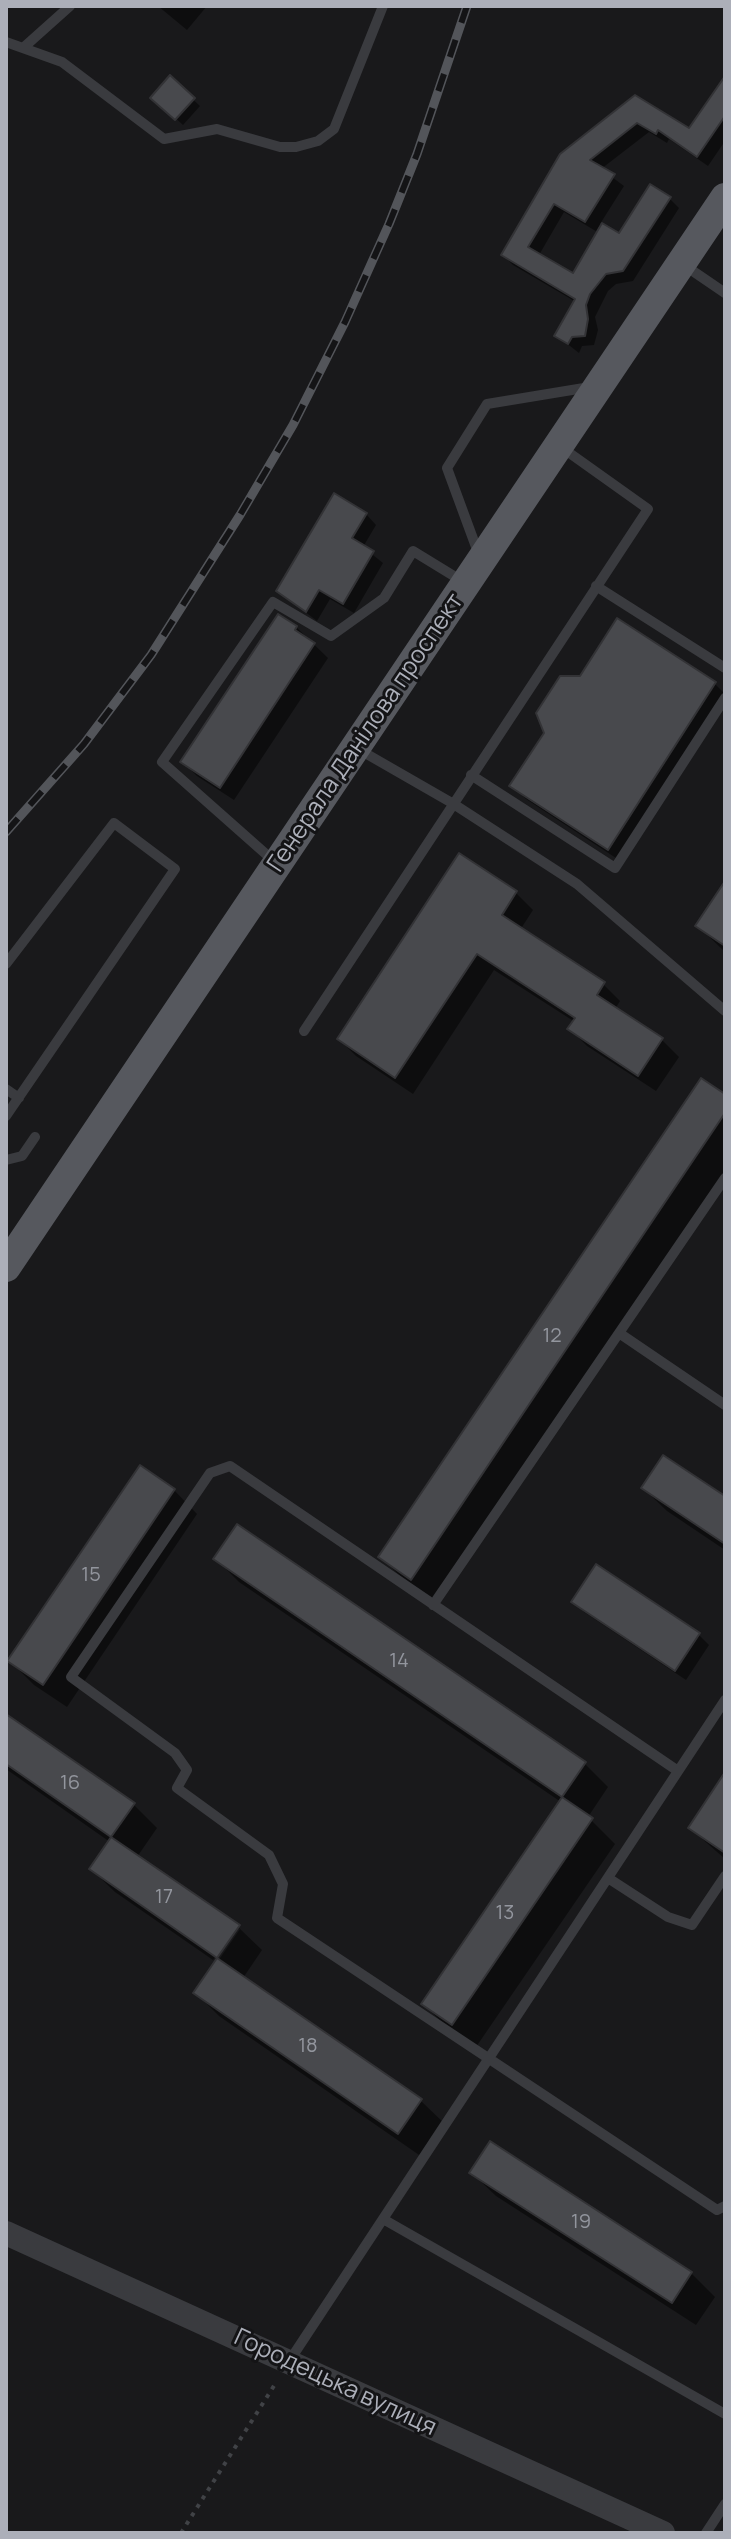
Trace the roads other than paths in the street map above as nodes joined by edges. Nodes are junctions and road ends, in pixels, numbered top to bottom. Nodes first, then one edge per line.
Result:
1 (70, 6) edge
2 (383, 6) edge
3 (6, 42) edge
4 (23, 48) junction
5 (725, 198) edge
6 (682, 263) junction
7 (725, 293) edge
8 (600, 386) junction
9 (560, 446) junction
10 (474, 573) junction
11 (596, 586) junction
12 (725, 668) edge
13 (725, 698) edge
14 (356, 748) junction
15 (471, 775) junction
16 (452, 803) junction
17 (278, 864) junction
18 (6, 964) edge
19 (725, 1011) edge
20 (304, 1031) dead end
21 (6, 1089) edge
22 (19, 1098) junction
23 (6, 1116) edge
24 (35, 1137) dead end
25 (6, 1160) edge
26 (725, 1178) edge
27 (6, 1267) edge
28 (619, 1333) junction
29 (725, 1405) edge
30 (433, 1605) junction
31 (725, 1700) edge
32 (678, 1771) junction
33 (725, 1876) edge
34 (608, 1878) junction
35 (488, 2059) junction
36 (725, 2206) edge
37 (383, 2219) junction
38 (6, 2233) edge
39 (289, 2362) junction
40 (725, 2414) edge
41 (725, 2504) edge
42 (663, 2533) edge
43 (706, 2533) edge

1 - 4 lane
2 - 4 lane
3 - 4 lane
5 - 6 main road, Генерала Данілова проспект
6 - 7 lane
6 - 8 main road, Генерала Данілова проспект
8 - 9 main road, Генерала Данілова проспект
8 - 10 lane
9 - 10 main road, Генерала Данілова проспект
9 - 11 lane
10 - 14 main road, Генерала Данілова проспект
10 - 17 lane
11 - 12 lane
11 - 15 lane
13 - 15 lane
14 - 16 lane
14 - 17 main road, Генерала Данілова проспект
15 - 16 lane
16 - 19 lane
16 - 20 lane
17 - 27 main road, Генерала Данілова проспект
18 - 22 lane
21 - 22 lane
22 - 23 lane
24 - 25 lane
26 - 28 lane
28 - 29 lane
28 - 30 lane
30 - 32 lane
30 - 35 lane
31 - 32 lane
32 - 34 lane
33 - 34 lane
34 - 35 lane
35 - 36 lane
35 - 37 lane
37 - 39 lane
37 - 40 lane
38 - 39 street, Городецька вулиця
39 - 42 street, Городецька вулиця
41 - 43 lane

